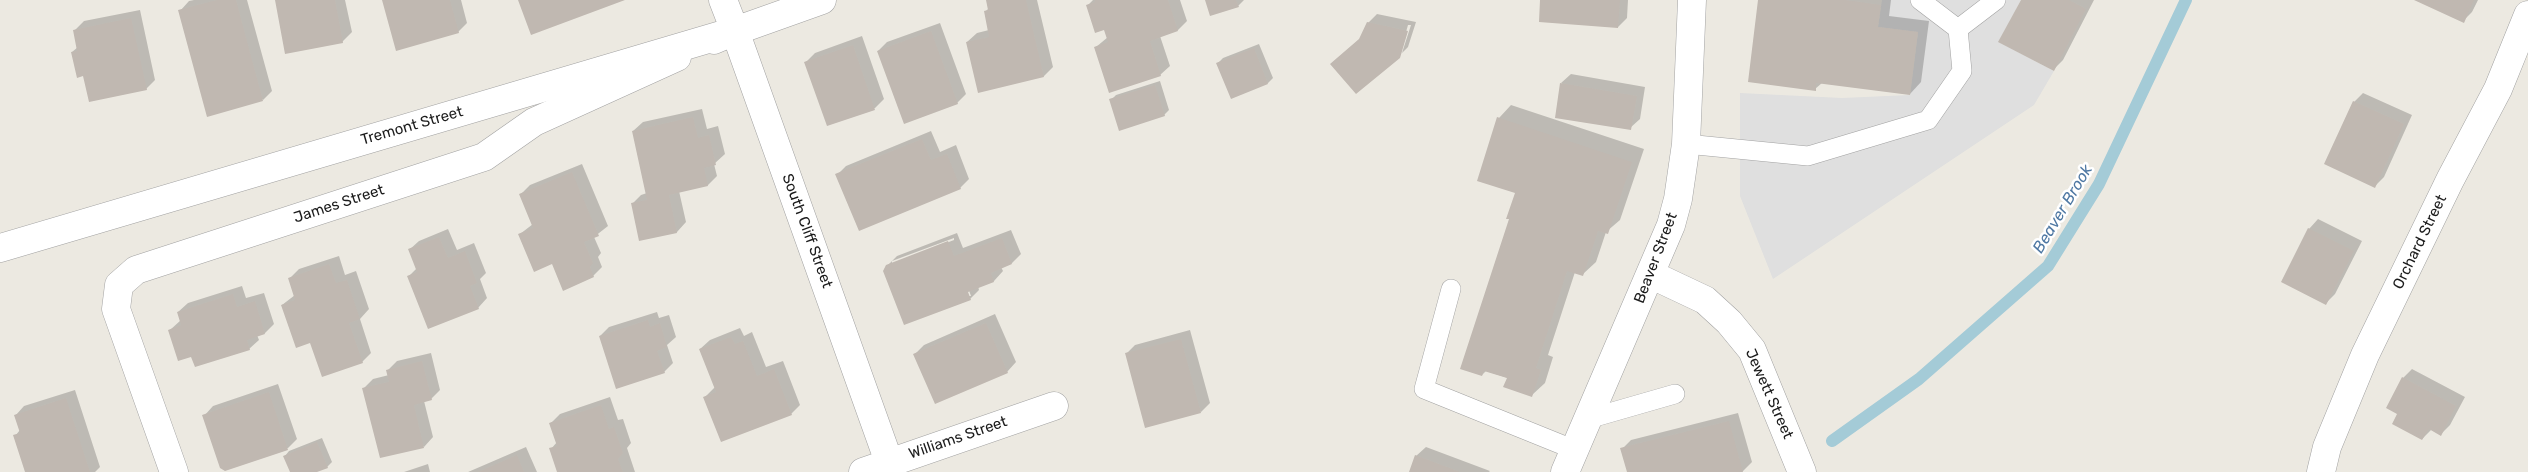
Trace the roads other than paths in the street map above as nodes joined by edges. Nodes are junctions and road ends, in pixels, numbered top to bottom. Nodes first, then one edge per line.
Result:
1 (723, 0) edge
2 (822, 0) edge
3 (1692, 0) edge
4 (1920, 0) edge
5 (1996, 0) edge
6 (2528, 16) edge
7 (1958, 29) junction
8 (735, 31) junction
9 (2522, 49) edge
10 (1686, 144) junction
11 (0, 248) edge
12 (1652, 275) junction
13 (1451, 289) dead end
14 (1675, 394) dead end
15 (1054, 406) dead end
16 (1588, 419) junction
17 (1570, 461) edge
18 (890, 462) junction
19 (174, 472) edge
20 (863, 472) edge
21 (1802, 472) edge
22 (2321, 472) edge

1 - 8 street, South Cliff Street
2 - 8 street, Tremont Street
3 - 10 street, Beaver Street
4 - 7 lane
5 - 7 lane
6 - 9 street, Orchard Street
7 - 10 lane
8 - 11 street, Tremont Street
8 - 18 street, South Cliff Street
8 - 19 street, James Street
9 - 22 street, Orchard Street
10 - 12 street, Beaver Street
12 - 16 street, Beaver Street
12 - 21 street, Jewett Street
13 - 17 lane
14 - 16 lane
15 - 18 street, Williams Street
16 - 17 street, Beaver Street
18 - 20 street, Williams Street

